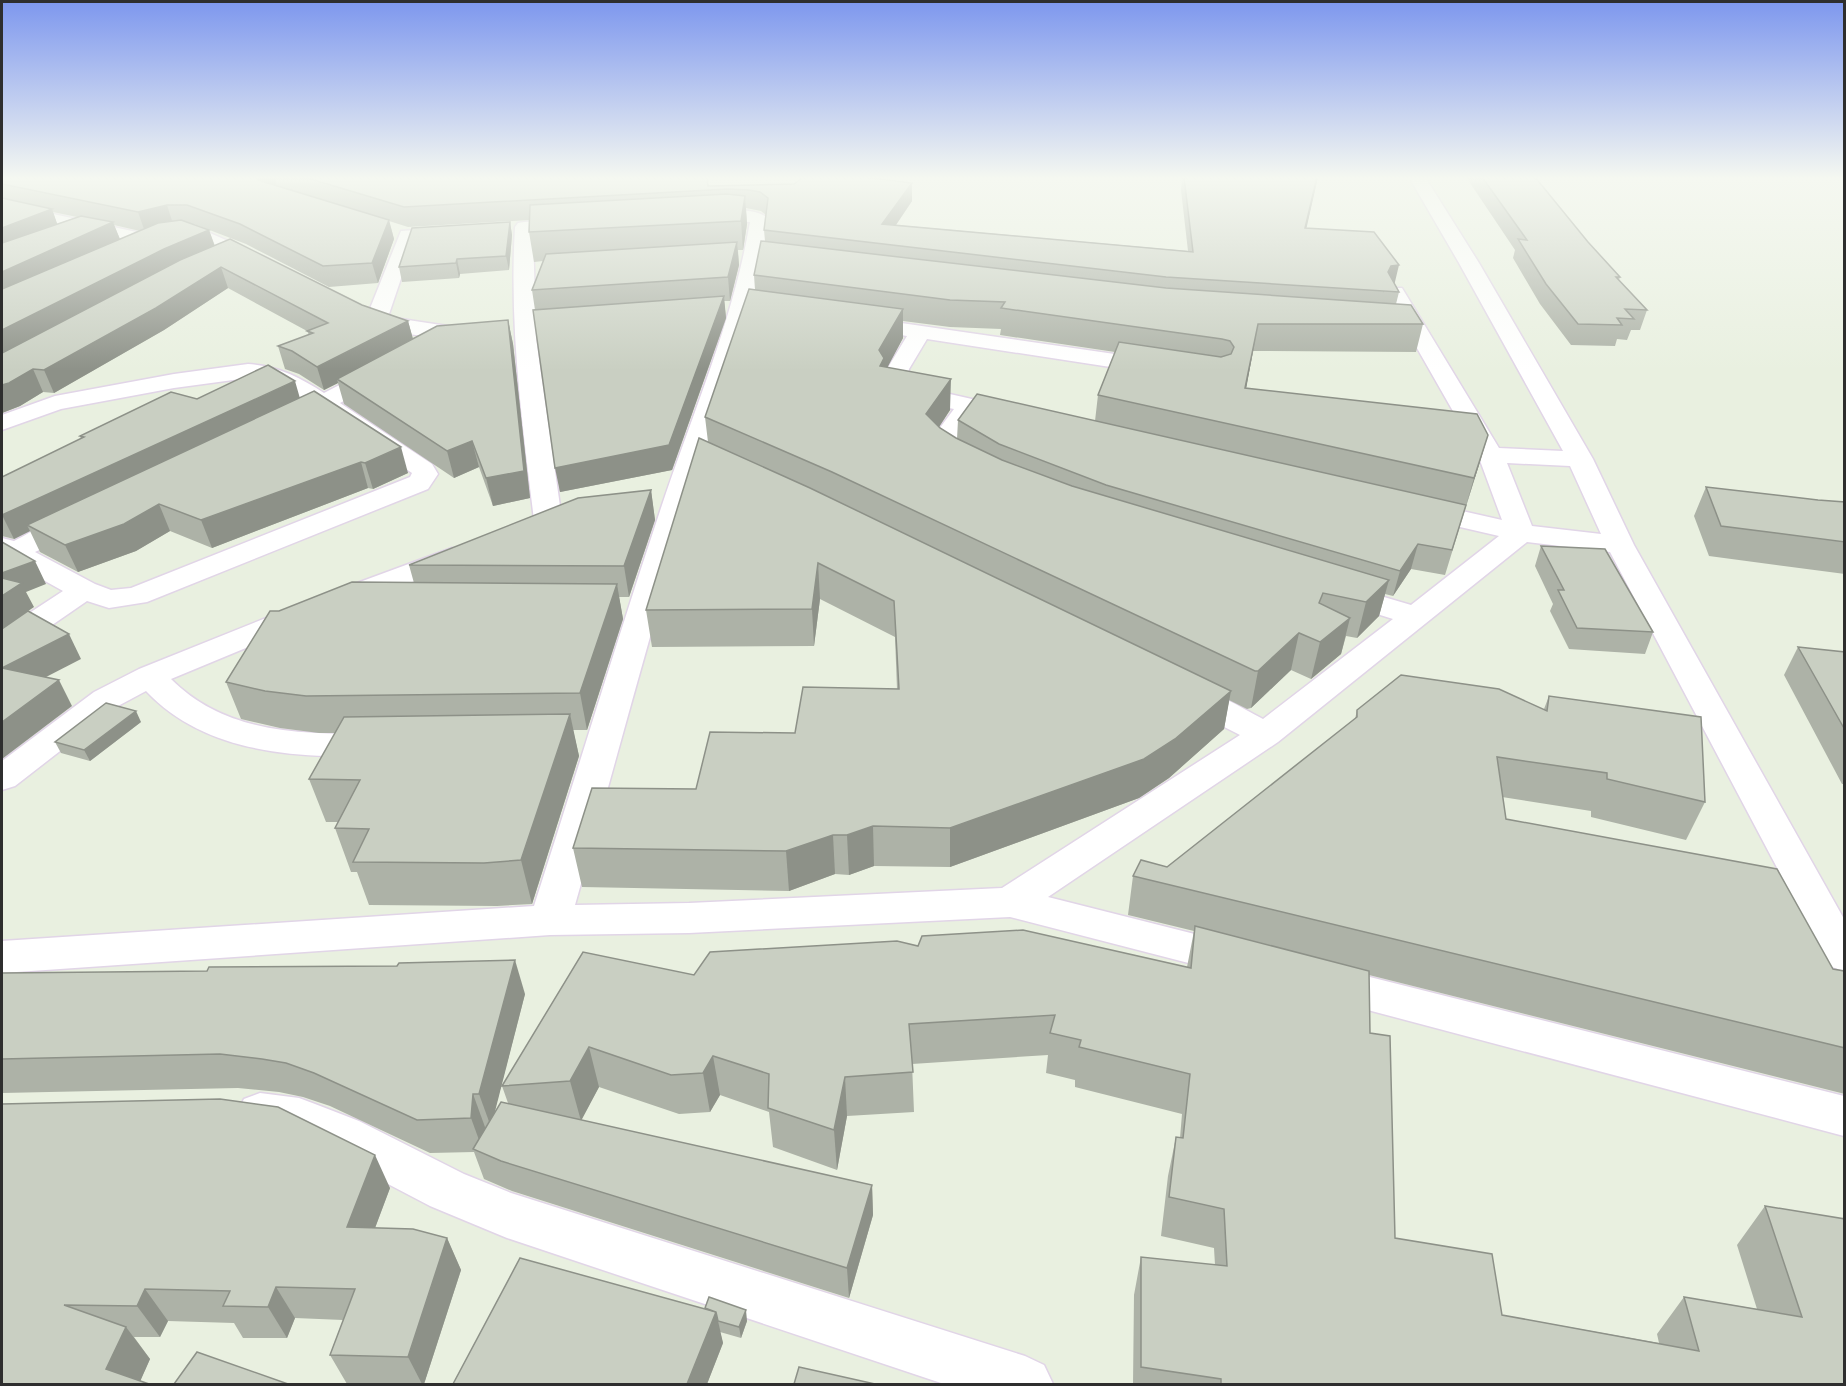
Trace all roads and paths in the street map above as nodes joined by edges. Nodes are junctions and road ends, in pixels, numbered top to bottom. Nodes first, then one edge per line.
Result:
1 (142, 242) edge
2 (217, 242) edge
3 (405, 242) edge
4 (523, 242) edge
5 (757, 242) edge
6 (1456, 242) edge
7 (238, 250) junction
8 (115, 254) edge
9 (207, 263) edge
10 (544, 269) edge
11 (521, 271) junction
12 (280, 272) edge
13 (1395, 292) edge
14 (344, 305) edge
15 (838, 320) edge
16 (376, 321) junction
17 (546, 323) edge
18 (523, 325) junction
19 (500, 327) edge
20 (476, 330) edge
21 (921, 331) junction
22 (453, 333) junction
23 (427, 348) edge
24 (400, 363) edge
25 (1176, 370) edge
26 (322, 404) junction
27 (969, 405) junction
28 (1038, 421) edge
29 (2, 423) edge
30 (269, 429) edge
31 (1491, 455) junction
32 (1580, 459) junction
33 (989, 473) edge
34 (1395, 504) edge
35 (100, 511) edge
36 (549, 522) edge
37 (1521, 533) junction
38 (484, 545) edge
39 (1620, 545) junction
40 (8, 548) edge
41 (1316, 585) edge
42 (84, 590) junction
43 (322, 606) junction
44 (394, 606) edge
45 (1417, 616) junction
46 (2, 645) edge
47 (150, 676) junction
48 (1160, 682) edge
49 (1266, 734) junction
50 (604, 743) junction
51 (568, 744) edge
52 (402, 745) edge
53 (2, 778) edge
54 (1010, 902) junction
55 (550, 920) junction
56 (1845, 955) edge
57 (2, 957) edge
58 (215, 1110) edge
59 (1845, 1116) edge
60 (1025, 1384) edge

1 - 8 street
2 - 7 street
3 - 16 street
4 - 11 street
5 - 50 street
6 - 32 street
7 - 9 street
7 - 12 street
10 - 11 street
11 - 18 street
13 - 31 street
14 - 16 street
15 - 21 street
16 - 22 street
17 - 18 street
18 - 19 street
18 - 36 street
20 - 22 street
21 - 25 street
21 - 27 street
22 - 23 street
24 - 26 street
26 - 29 street
26 - 30 street
26 - 42 street
27 - 28 street
27 - 33 street
31 - 32 street
31 - 37 street
32 - 39 street
34 - 37 street
35 - 40 street
37 - 39 street
37 - 45 street
38 - 43 street
39 - 56 street
40 - 42 street
41 - 45 street
42 - 46 street
43 - 44 street
43 - 47 street
45 - 49 street
47 - 52 street
47 - 53 street
48 - 49 street
49 - 54 street
50 - 51 street
50 - 55 street
54 - 55 street
54 - 59 street
55 - 57 street
58 - 60 street

